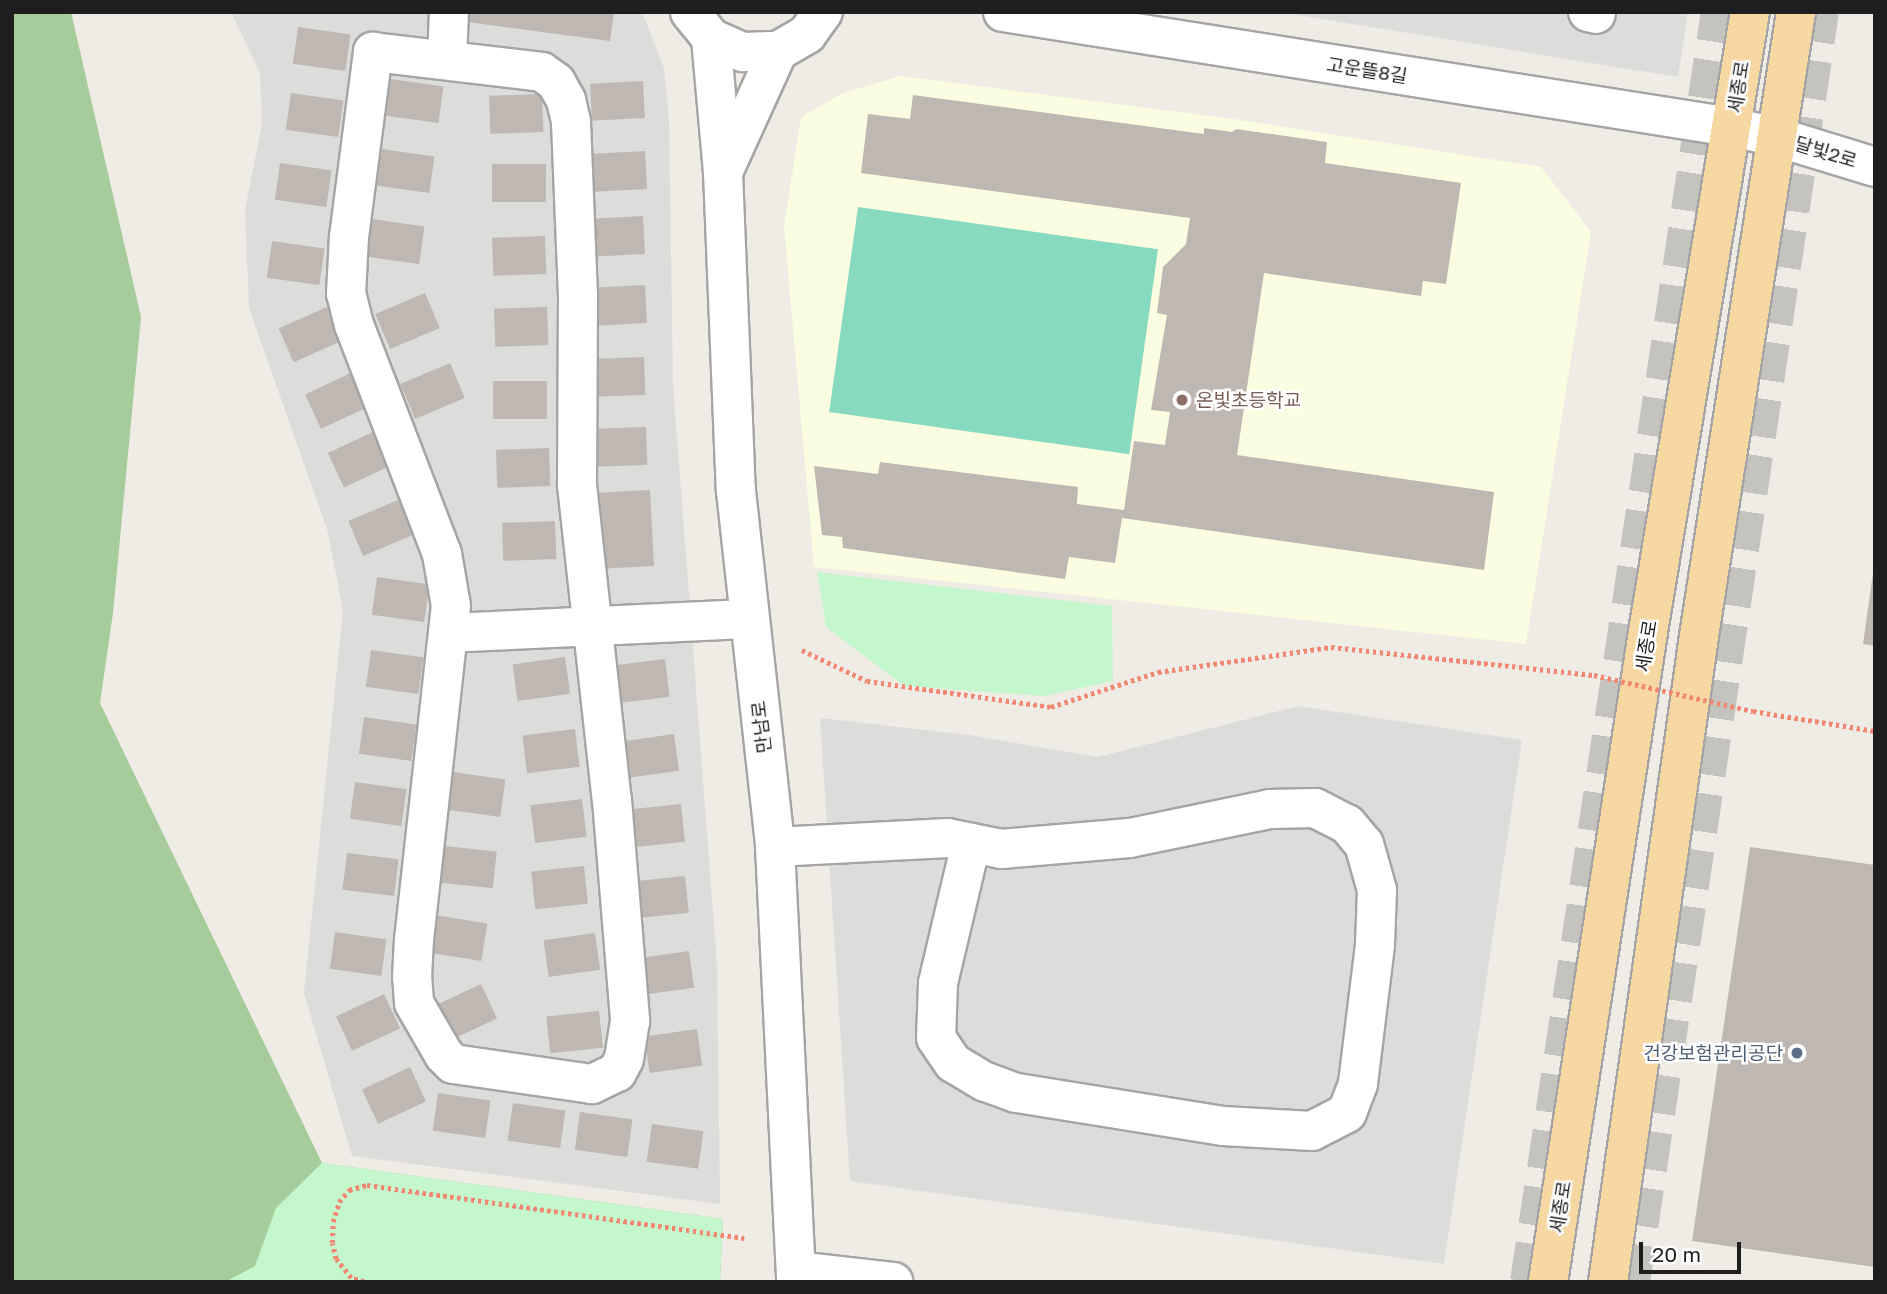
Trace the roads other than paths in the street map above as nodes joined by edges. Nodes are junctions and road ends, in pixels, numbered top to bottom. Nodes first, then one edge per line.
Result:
1 (449, 12) edge
2 (822, 12) edge
3 (1003, 12) edge
4 (1750, 12) edge
5 (1796, 12) edge
6 (701, 25) edge
7 (778, 51) junction
8 (447, 59) junction
9 (1731, 127) junction
10 (1777, 137) junction
11 (1875, 167) edge
12 (723, 172) junction
13 (748, 619) junction
14 (593, 626) junction
15 (449, 633) junction
16 (971, 843) junction
17 (775, 847) junction
18 (797, 1277) edge
19 (893, 1282) edge
20 (1548, 1282) edge
21 (1608, 1282) edge

1 - 8 street
2 - 7 street
3 - 9 street, 고운뜰8길
4 - 9 main road, 세종로
5 - 10 main road
6 - 7 street
6 - 12 street, 만남로
7 - 12 street
8 - 14 street
8 - 15 street
9 - 10 street, 고운뜰8길
9 - 20 main road, 세종로
10 - 11 street, 달빛2로
10 - 21 main road
12 - 13 street, 만남로
13 - 14 street
13 - 17 street, 만남로
14 - 15 street
14 - 15 street
16 - 16 street
16 - 17 street
17 - 18 street, 만남로
18 - 19 street

